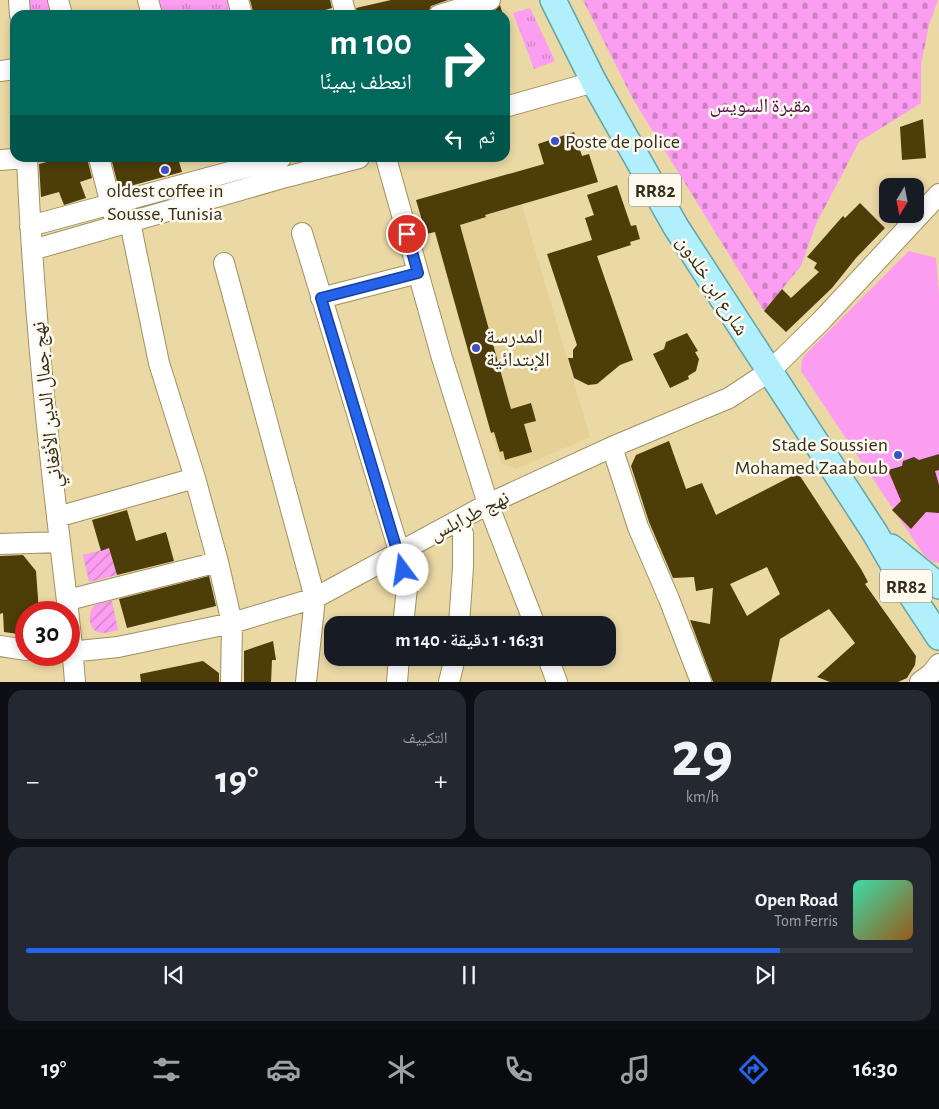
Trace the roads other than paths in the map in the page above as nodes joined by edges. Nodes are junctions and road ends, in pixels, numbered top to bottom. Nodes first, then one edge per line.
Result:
1 (490, 0) edge
2 (553, 0) edge
3 (439, 10) edge
4 (594, 82) junction
5 (510, 106) edge
6 (27, 162) edge
7 (100, 162) edge
8 (267, 162) edge
9 (345, 162) edge
10 (387, 162) edge
11 (939, 194) edge
12 (111, 204) junction
13 (124, 224) junction
14 (30, 226) junction
15 (302, 233) dead end
16 (32, 250) junction
17 (224, 262) dead end
18 (418, 273) junction
19 (321, 298) junction
20 (770, 371) junction
21 (612, 447) junction
22 (195, 478) junction
23 (488, 504) junction
24 (57, 517) junction
25 (457, 521) junction
26 (876, 533) junction
27 (60, 542) junction
28 (0, 544) edge
29 (399, 551) junction
30 (218, 562) junction
31 (934, 578) edge
32 (315, 598) junction
33 (68, 600) joint
34 (404, 616) edge
35 (460, 616) edge
36 (532, 616) edge
37 (232, 623) junction
38 (939, 638) edge
39 (0, 646) edge
40 (15, 648) edge
41 (80, 651) edge
42 (939, 664) edge
43 (73, 666) edge
44 (398, 666) edge
45 (453, 666) edge
46 (551, 666) edge
47 (75, 682) edge
48 (231, 682) edge
49 (306, 682) edge
50 (397, 682) edge
51 (449, 682) edge
52 (557, 682) edge
53 (701, 682) edge
54 (920, 682) edge

1 - 3 street
2 - 4 main road, شارع ابن خلدون / RR82
4 - 5 street
4 - 20 main road, شارع ابن خلدون / RR82
6 - 14 street, نهج جمال الدين الأفغاني
7 - 12 street
8 - 12 street
9 - 13 street
10 - 18 street
11 - 20 street, نهج طرابلس
12 - 13 street
12 - 14 street
13 - 16 street
13 - 22 street
14 - 16 street, نهج جمال الدين الأفغاني
15 - 19 street
16 - 24 street, نهج جمال الدين الأفغاني
17 - 32 street
18 - 19 street
18 - 23 street
19 - 29 street
20 - 21 street, نهج طرابلس
20 - 26 main road, شارع ابن خلدون / RR82
21 - 23 street, نهج طرابلس
21 - 53 street
22 - 24 street
22 - 30 street
23 - 25 street, نهج طرابلس
23 - 36 street
24 - 27 street, نهج جمال الدين الأفغاني
25 - 29 street, نهج طرابلس
25 - 35 street
26 - 31 main road, شارع ابن خلدون / RR82
26 - 38 main road, شارع ابن خلدون / RR82
27 - 28 street
27 - 33 street, نهج جمال الدين الأفغاني
29 - 32 street, نهج طرابلس
29 - 34 street
30 - 33 street
30 - 37 street
32 - 37 street, نهج طرابلس
32 - 49 street
37 - 41 street, نهج طرابلس
37 - 48 street
39 - 40 street
42 - 54 street
43 - 47 street, نهج جمال الدين الأفغاني
44 - 50 street
45 - 51 street
46 - 52 street

